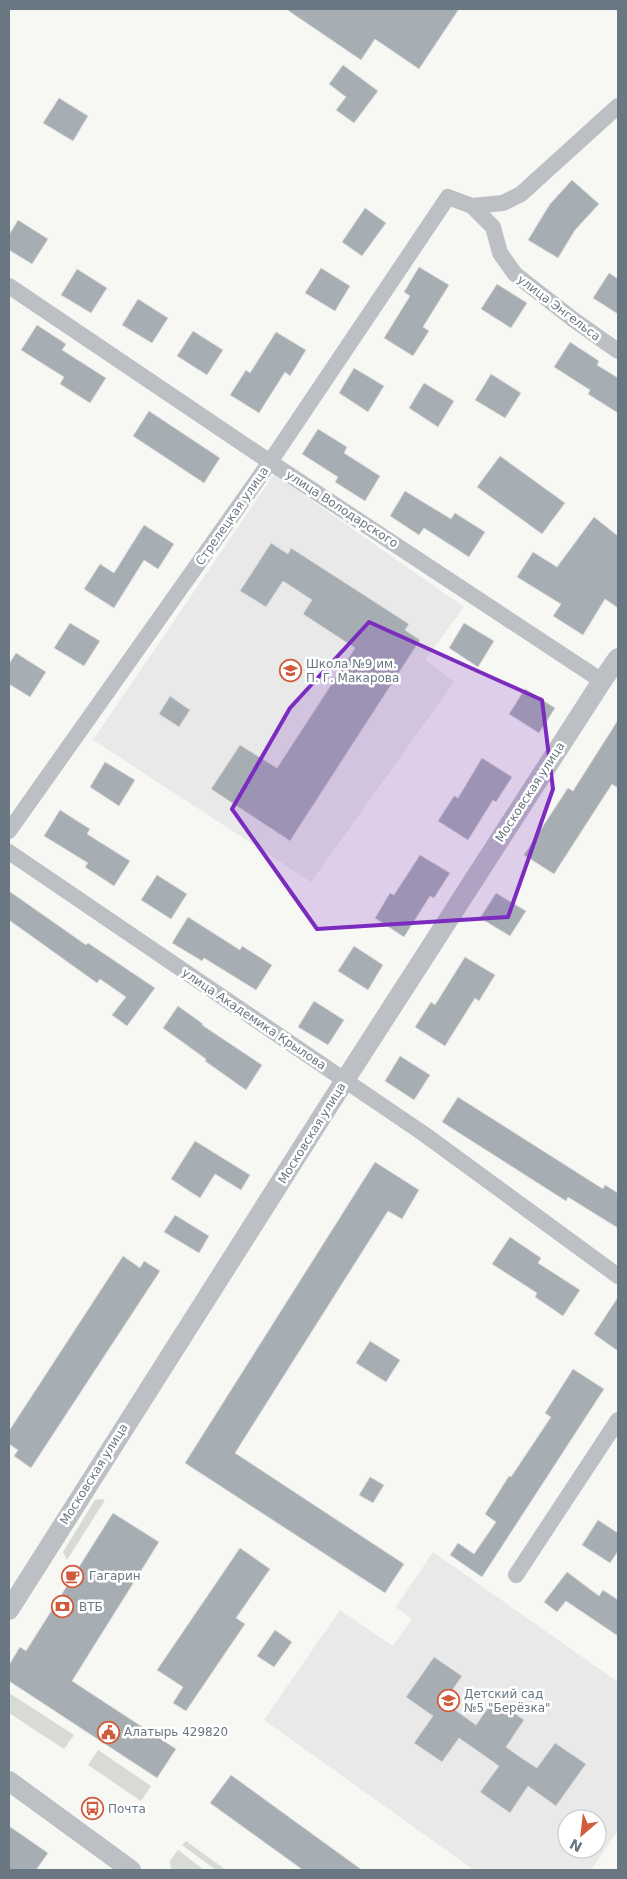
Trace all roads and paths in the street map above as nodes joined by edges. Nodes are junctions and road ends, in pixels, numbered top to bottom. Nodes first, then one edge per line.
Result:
1 (618, 106) edge
2 (448, 198) joint
3 (472, 206) junction
4 (9, 286) edge
5 (618, 351) edge
6 (270, 462) junction
7 (618, 658) edge
8 (602, 680) junction
9 (9, 831) edge
10 (9, 852) edge
11 (345, 1080) junction
12 (618, 1276) edge
13 (618, 1420) edge
14 (516, 1574) dead end
15 (9, 1610) edge
16 (9, 1781) edge
17 (131, 1870) edge

1 - 3 street
2 - 3 street, улица Энгельса
2 - 6 street, Стрелецкая улица
3 - 5 street, улица Энгельса
4 - 6 street, улица Володарского
6 - 8 street, улица Володарского
6 - 9 street, Стрелецкая улица
7 - 8 street, Московская улица
8 - 11 street, Московская улица
10 - 11 street, улица Академика Крылова
11 - 12 street, улица Академика Крылова
11 - 15 street, Московская улица
13 - 14 street
16 - 17 street

